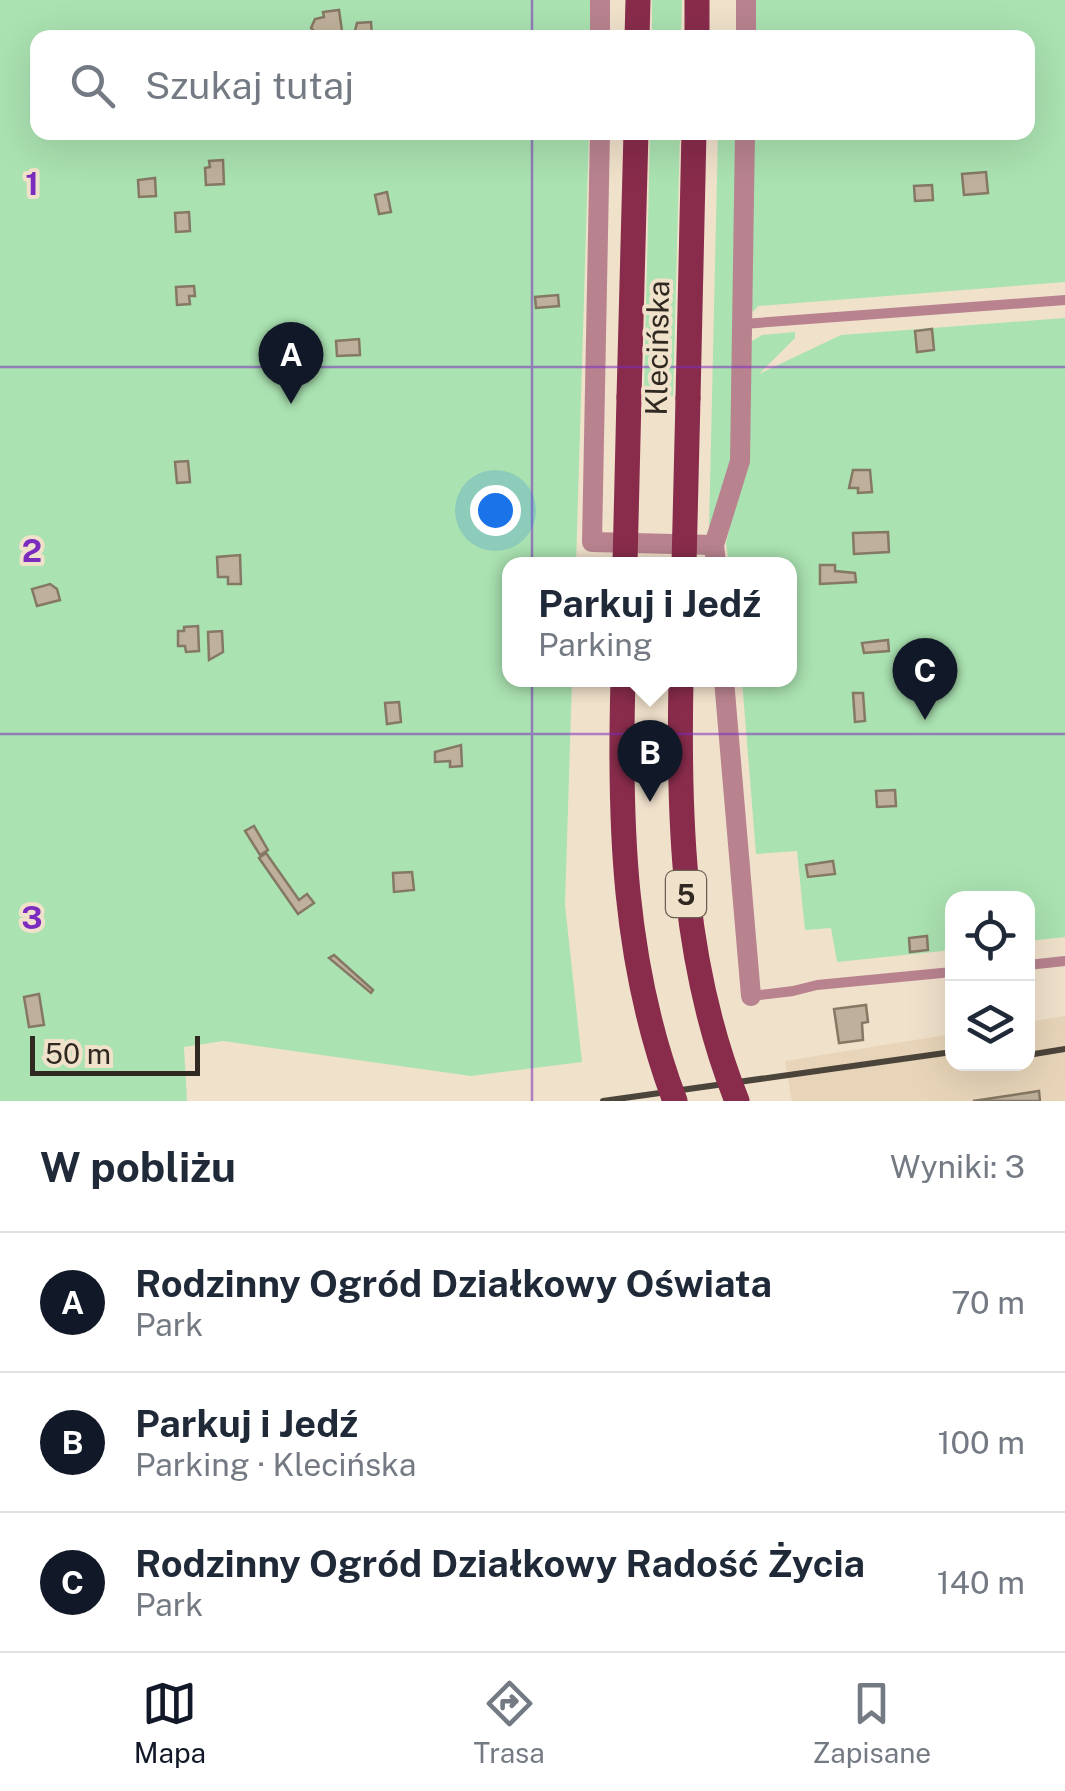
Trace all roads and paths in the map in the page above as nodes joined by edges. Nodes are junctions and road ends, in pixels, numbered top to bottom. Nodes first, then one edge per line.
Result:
1 (600, 0) edge
2 (638, 0) edge
3 (698, 0) edge
4 (746, 0) edge
5 (600, 30) edge
6 (637, 30) edge
7 (697, 30) edge
8 (746, 30) edge
9 (600, 140) edge
10 (636, 140) edge
11 (694, 140) edge
12 (745, 140) edge
13 (1065, 300) edge
14 (743, 324) junction
15 (715, 555) edge
16 (625, 557) edge
17 (684, 557) edge
18 (623, 687) edge
19 (681, 687) edge
20 (725, 687) edge
21 (1065, 962) edge
22 (1035, 964) edge
23 (945, 973) edge
24 (751, 996) joint
25 (674, 1101) edge
26 (737, 1101) edge

1 - 5 street
2 - 6 main road
3 - 7 main road
4 - 8 street
9 - 15 street
10 - 16 main road, Klecińska, bridge
11 - 17 main road, Klecińska, bridge
12 - 14 street
13 - 14 lane
14 - 15 street
18 - 25 main road, 5, bridge
19 - 26 main road, 5, bridge
20 - 24 street
21 - 22 lane
23 - 24 lane

